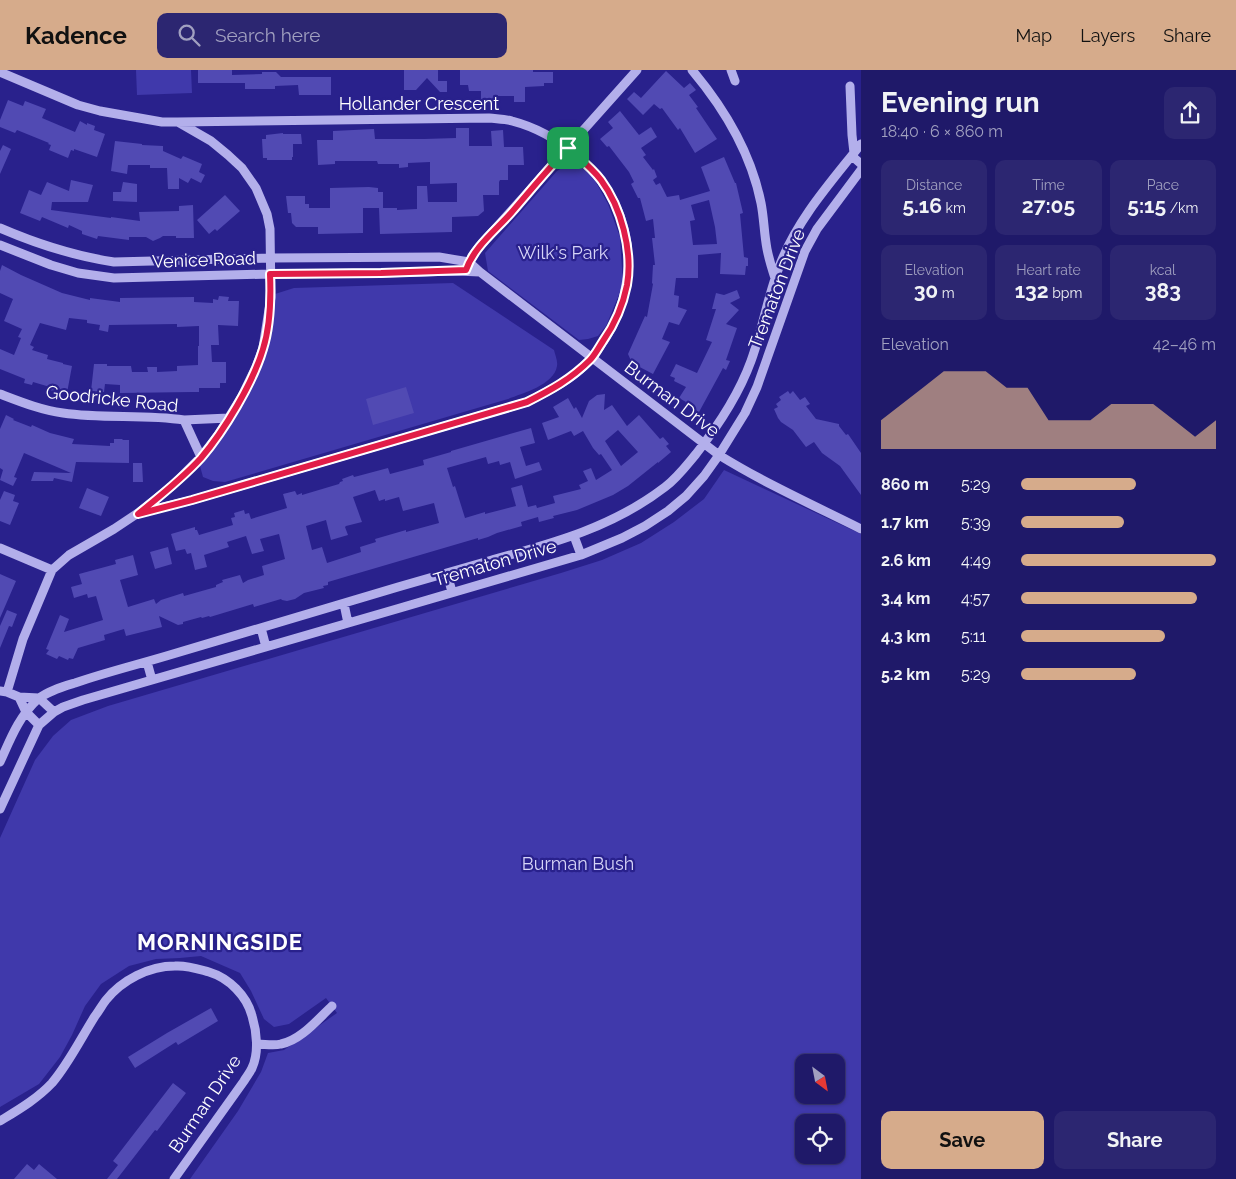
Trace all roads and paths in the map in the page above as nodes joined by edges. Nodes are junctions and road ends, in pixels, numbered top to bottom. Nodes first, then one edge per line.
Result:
1 (637, 70) edge
2 (692, 70) edge
3 (731, 70) edge
4 (0, 72) edge
5 (735, 81) dead end
6 (850, 86) dead end
7 (177, 122) junction
8 (861, 144) edge
9 (568, 148) junction
10 (853, 154) junction
11 (861, 164) edge
12 (861, 170) edge
13 (0, 228) edge
14 (22, 238) junction
15 (0, 245) edge
16 (16, 252) junction
17 (382, 257) junction
18 (270, 258) junction
19 (114, 262) junction
20 (468, 266) junction
21 (381, 273) junction
22 (270, 274) junction
23 (114, 278) junction
24 (775, 278) junction
25 (763, 319) junction
26 (780, 324) junction
27 (592, 358) junction
28 (0, 394) edge
29 (229, 418) junction
30 (184, 420) junction
31 (704, 444) junction
32 (719, 455) junction
33 (201, 457) junction
34 (138, 514) junction
35 (861, 529) edge
36 (574, 536) junction
37 (0, 548) edge
38 (581, 555) junction
39 (52, 570) junction
40 (447, 573) junction
41 (452, 592) junction
42 (344, 604) junction
43 (348, 623) junction
44 (261, 628) junction
45 (266, 647) junction
46 (147, 662) junction
47 (152, 680) junction
48 (3, 692) edge
49 (19, 697) junction
50 (39, 698) junction
51 (26, 712) junction
52 (54, 712) junction
53 (38, 725) junction
54 (0, 762) edge
55 (0, 809) edge
56 (332, 1006) dead end
57 (257, 1044) junction
58 (0, 1122) edge
59 (174, 1179) edge

1 - 9 street
2 - 24 street, Trematon Drive
3 - 5 street
4 - 7 street, Hollander Crescent
6 - 10 street
7 - 9 street, Hollander Crescent
7 - 18 street, Hollander Crescent
8 - 10 street, Trematon Drive
9 - 20 street
9 - 27 street, Hollander Crescent
10 - 11 street
10 - 24 street, Trematon Drive
12 - 26 street, Trematon Drive
13 - 14 street, Venice Road
14 - 16 street
14 - 19 street, Venice Road
15 - 16 street, Venice Road
16 - 23 street, Venice Road
17 - 18 street, Venice Road
17 - 20 street, Venice Road
17 - 21 street
18 - 19 street, Venice Road
18 - 22 street, Hollander Crescent
19 - 23 street
20 - 21 street, Venice Road
20 - 27 street, Burman Drive
21 - 22 street, Venice Road
22 - 23 street, Venice Road
22 - 29 street, Hollander Crescent
24 - 25 street, Trematon Drive
25 - 26 street
25 - 31 street, Trematon Drive
26 - 32 street, Trematon Drive
27 - 31 street, Burman Drive
27 - 34 street, Hollander Crescent
28 - 30 street, Goodricke Road
29 - 30 street
29 - 33 street, Hollander Crescent
30 - 33 street, Goodricke Road
31 - 32 street, Burman Drive
31 - 36 street, Trematon Drive
32 - 35 street, Burman Drive
32 - 38 street, Trematon Drive
33 - 34 street, Hollander Crescent
34 - 39 street, Hollander Crescent
36 - 38 street
36 - 40 street, Trematon Drive
37 - 39 street
38 - 41 street, Trematon Drive
39 - 48 street, Hollander Crescent
40 - 41 street
40 - 42 street, Trematon Drive
41 - 43 street, Trematon Drive
42 - 43 street
42 - 44 street, Trematon Drive
43 - 45 street, Trematon Drive
44 - 45 street
44 - 46 street, Trematon Drive
45 - 47 street, Trematon Drive
46 - 47 street
46 - 50 street, Trematon Drive
47 - 52 street, Trematon Drive
48 - 49 street
49 - 50 street
49 - 51 street
50 - 51 street, Trematon Drive
50 - 52 street
51 - 53 street
51 - 54 street, Trematon Drive
52 - 53 street, Trematon Drive
53 - 55 street, Trematon Drive
56 - 57 street, Burman Drive
57 - 58 street
57 - 59 street, Burman Drive

